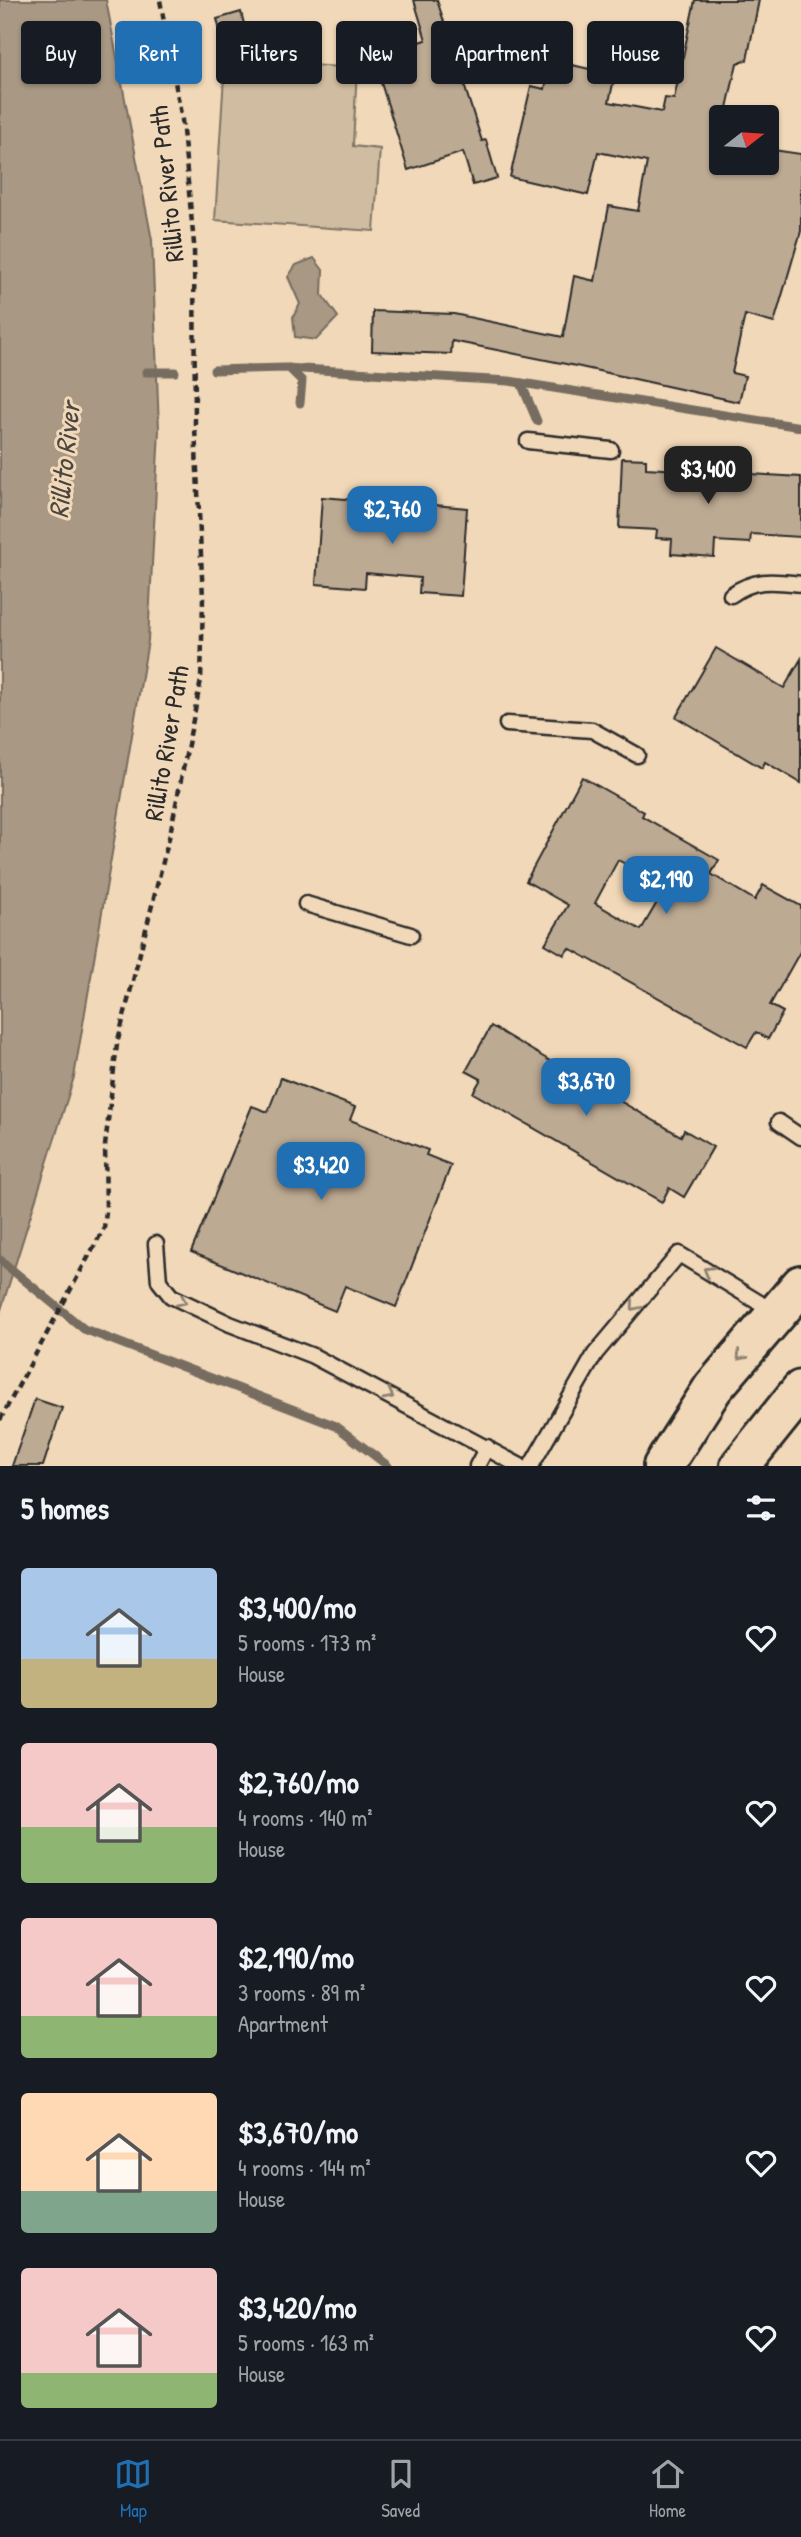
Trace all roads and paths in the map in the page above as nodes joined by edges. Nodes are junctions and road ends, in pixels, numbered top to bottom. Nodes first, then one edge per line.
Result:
1 (160, 0) edge
2 (528, 441) dead end
3 (611, 450) dead end
4 (801, 584) edge
5 (731, 595) dead end
6 (507, 724) dead end
7 (637, 755) dead end
8 (306, 904) dead end
9 (411, 936) dead end
10 (779, 1122) dead end
11 (801, 1137) edge
12 (156, 1244) dead end
13 (789, 1300) edge
14 (801, 1390) edge
15 (0, 1420) edge
16 (487, 1447) junction
17 (477, 1466) edge
18 (520, 1466) edge
19 (531, 1466) edge
20 (663, 1466) edge
21 (740, 1466) edge

1 - 15 path, Rillito River Path
2 - 3 lane
4 - 5 lane
6 - 7 lane
8 - 9 lane
10 - 11 lane
12 -> 16 lane
13 -> 19 lane
13 -> 20 main road
14 - 21 main road
16 - 17 lane
16 - 18 lane

